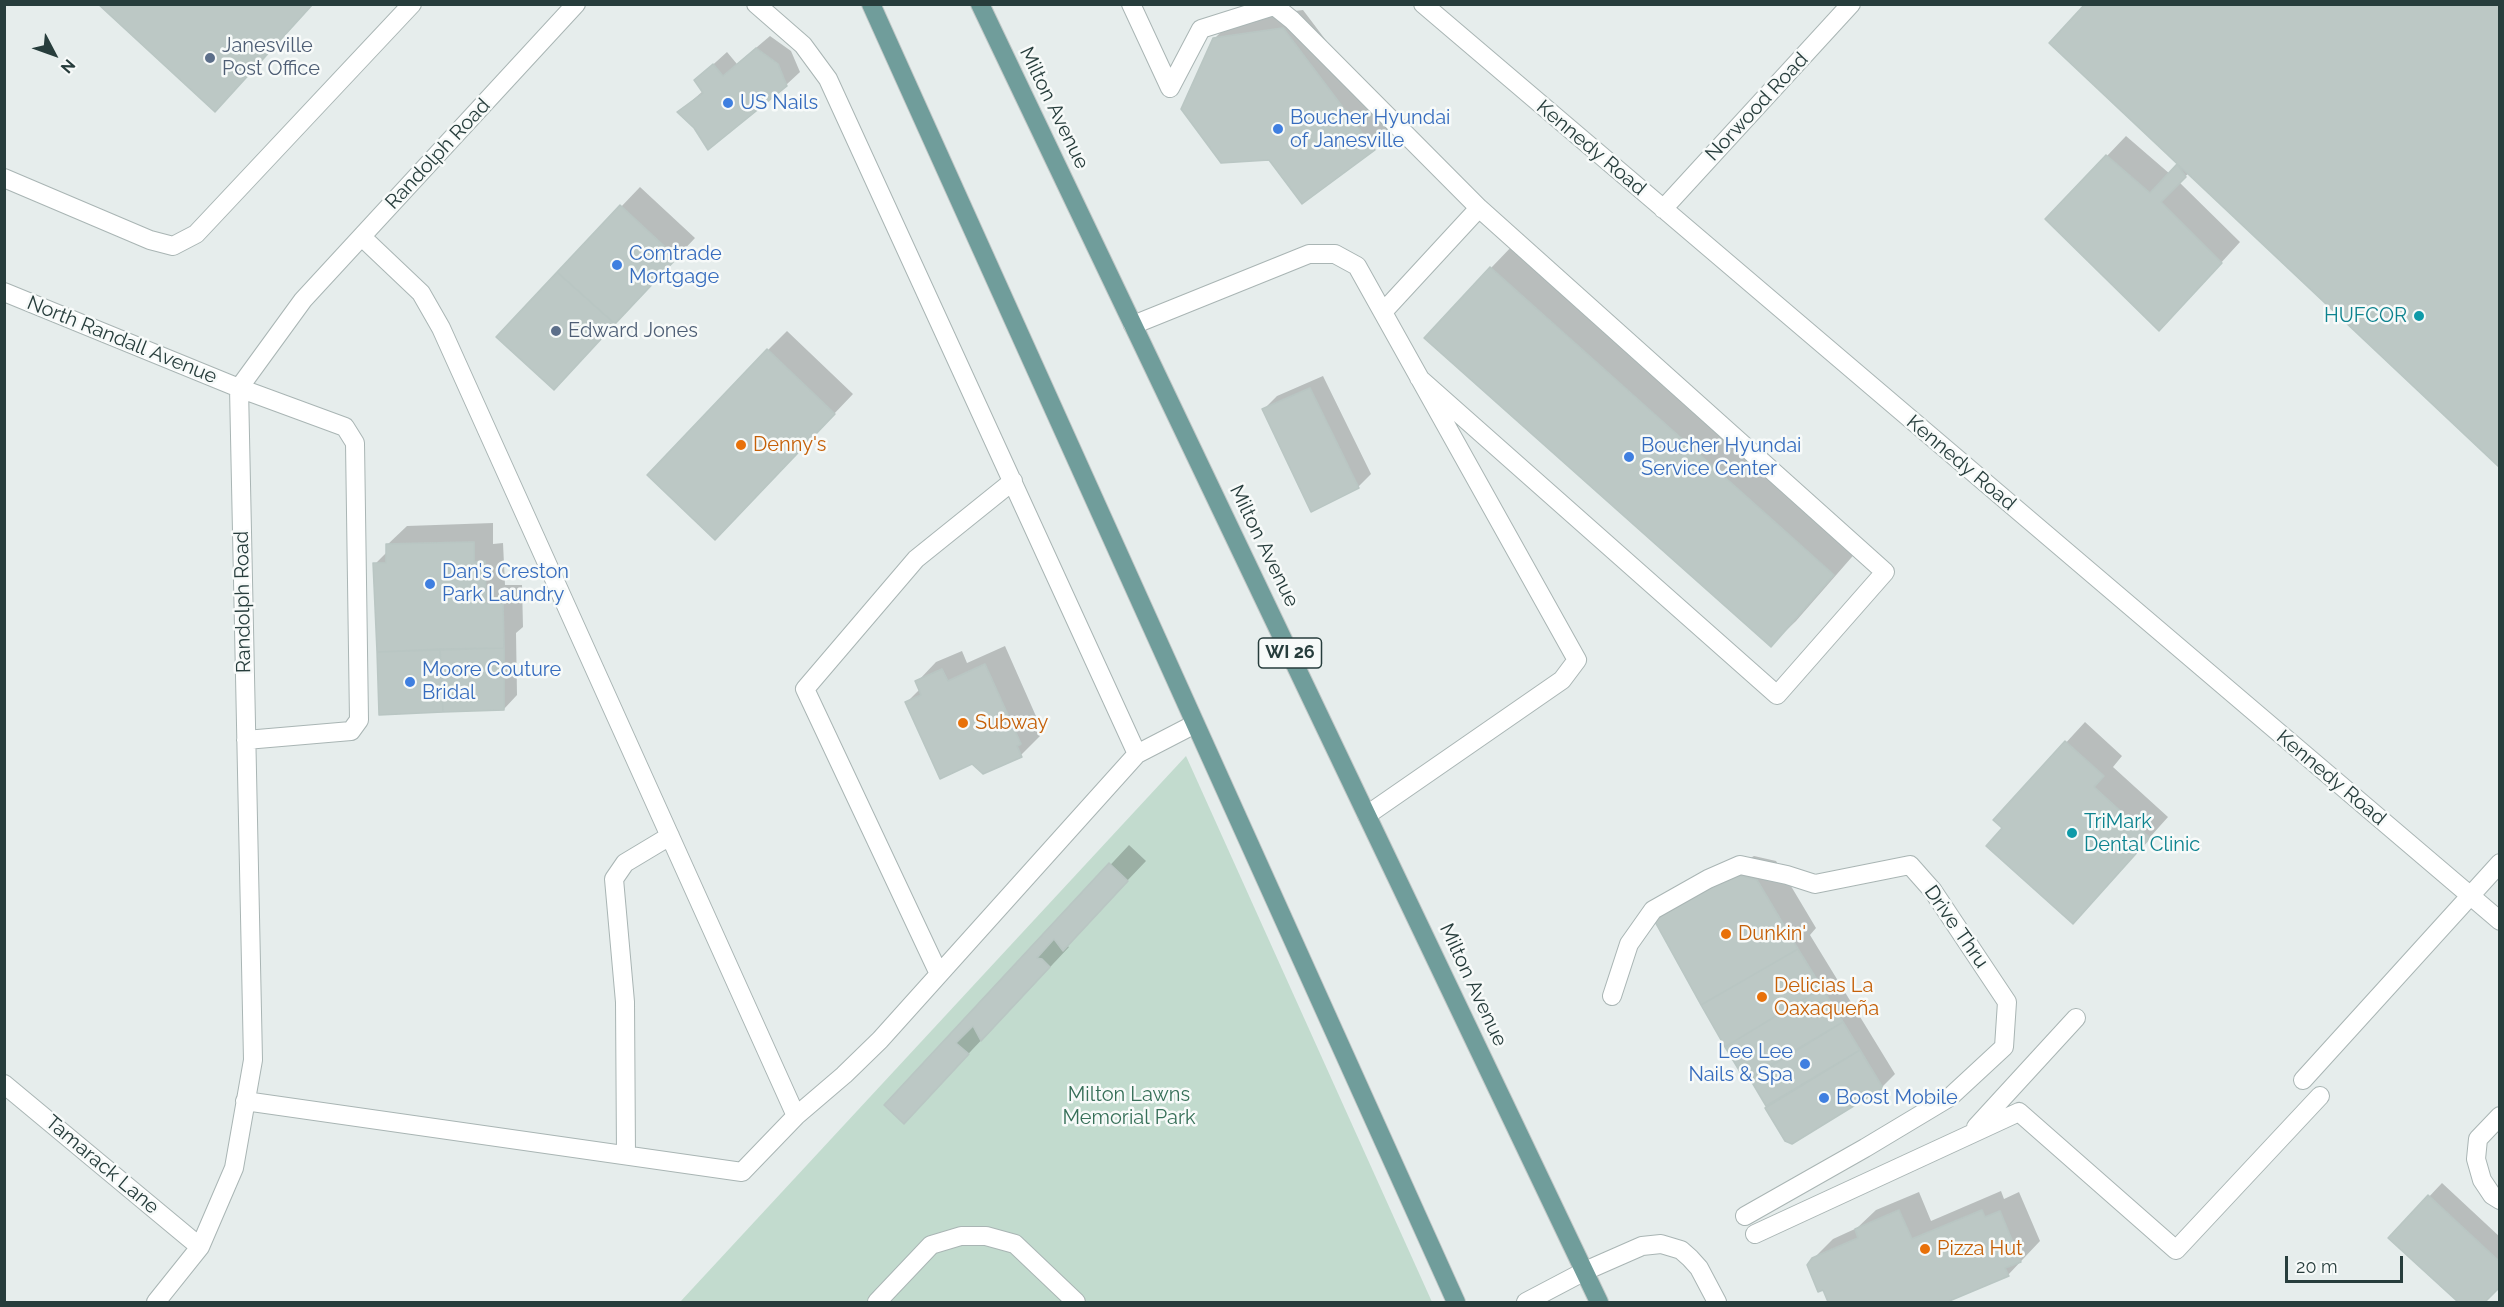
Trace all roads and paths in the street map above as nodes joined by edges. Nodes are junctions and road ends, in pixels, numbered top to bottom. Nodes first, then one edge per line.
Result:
1 (412, 4) edge
2 (576, 4) edge
3 (756, 4) edge
4 (871, 4) edge
5 (980, 4) edge
6 (1131, 4) edge
7 (1423, 4) edge
8 (1851, 4) edge
9 (1273, 5) edge
10 (4, 178) edge
11 (1479, 208) junction
12 (1663, 209) junction
13 (362, 237) junction
14 (4, 292) edge
15 (1383, 312) junction
16 (1133, 325) junction
17 (1419, 378) junction
18 (239, 388) junction
19 (1013, 481) junction
20 (1195, 724) junction
21 (246, 740) junction
22 (1137, 754) junction
23 (1367, 815) junction
24 (670, 836) junction
25 (2499, 863) edge
26 (2470, 896) junction
27 (2499, 921) edge
28 (939, 974) junction
29 (1612, 996) dead end
30 (2076, 1018) dead end
31 (2303, 1080) dead end
32 (4, 1084) edge
33 (2320, 1096) dead end
34 (245, 1101) junction
35 (796, 1116) junction
36 (2499, 1116) edge
37 (1969, 1135) junction
38 (626, 1155) junction
39 (2499, 1200) edge
40 (1745, 1216) dead end
41 (1755, 1234) dead end
42 (200, 1247) junction
43 (1585, 1271) junction
44 (156, 1302) edge
45 (877, 1302) edge
46 (1076, 1302) edge
47 (1456, 1302) edge
48 (1526, 1302) edge
49 (1599, 1302) edge
50 (1717, 1302) edge

1 - 10 street
2 - 13 street, Randolph Road
3 - 19 street
4 - 20 main road
5 - 16 main road, Milton Avenue / WI 26
6 - 9 street
7 - 12 street, Kennedy Road
8 - 12 street, Norwood Road
9 - 11 street
11 - 15 street
11 - 17 street
12 - 26 street, Kennedy Road
13 - 18 street, Randolph Road
13 - 24 street
14 - 18 street, North Randall Avenue
15 - 16 street
15 - 17 street
16 - 23 main road, Milton Avenue / WI 26
17 - 23 street
18 - 21 street, Randolph Road
18 - 21 street, North Randall Avenue
19 - 22 street
19 - 28 street
20 - 22 street
20 - 47 main road
21 - 34 street, Randolph Road
22 - 28 street
23 - 43 main road, Milton Avenue / WI 26
24 - 35 street
24 - 38 street
25 - 26 street
26 - 27 street, Kennedy Road
26 - 31 street
28 - 35 street
29 - 40 street, Drive Thru
30 - 37 street
32 - 42 street, Tamarack Lane
33 - 37 street
34 - 38 street
34 - 42 street, Randolph Road
35 - 38 street
36 - 39 street
37 - 41 street
42 - 44 street, Randolph Road
43 - 48 street
43 - 49 main road, Milton Avenue / WI 26
43 - 50 street
45 - 46 street

